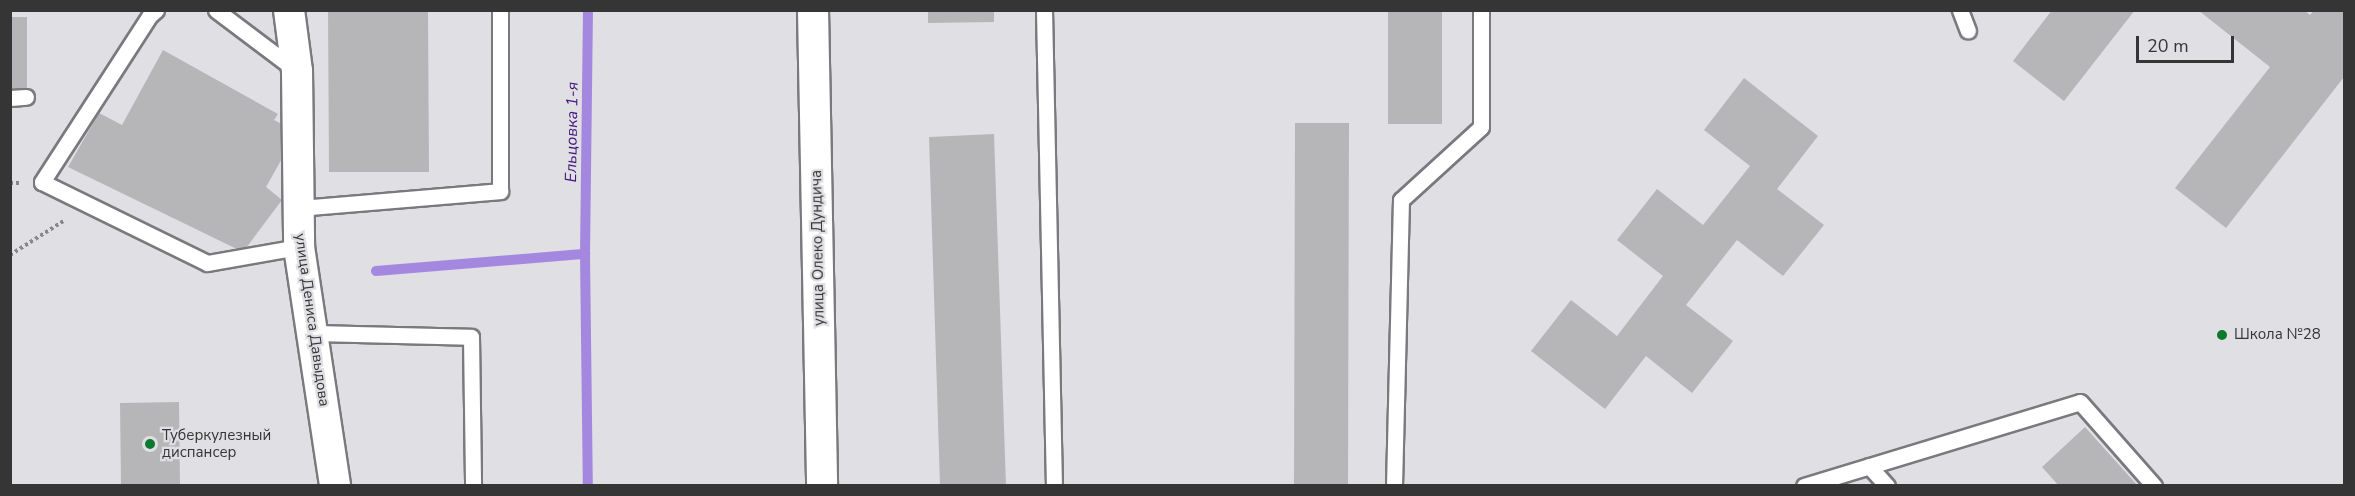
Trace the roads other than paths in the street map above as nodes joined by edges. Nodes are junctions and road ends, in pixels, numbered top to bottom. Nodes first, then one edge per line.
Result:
1 (156, 10) edge
2 (216, 10) edge
3 (289, 10) edge
4 (500, 10) edge
5 (813, 10) edge
6 (1044, 10) edge
7 (1481, 10) edge
8 (1960, 10) edge
9 (1968, 31) dead end
10 (297, 71) junction
11 (299, 208) junction
12 (299, 247) junction
13 (312, 333) junction
14 (1869, 466) junction
15 (335, 486) edge
16 (473, 486) edge
17 (822, 486) edge
18 (1054, 486) edge
19 (1394, 486) edge
20 (1804, 486) edge
21 (1887, 486) edge
22 (2154, 486) edge

1 - 12 lane
2 - 10 lane
3 - 10 street, улица Дениса Давыдова
4 - 11 lane
5 - 17 street, улица Олеко Дундича
6 - 18 lane
7 - 19 lane
8 - 9 lane
10 - 11 street, улица Дениса Давыдова
11 - 12 street, улица Дениса Давыдова
12 - 13 street, улица Дениса Давыдова
13 - 15 street, улица Дениса Давыдова
13 - 16 lane
14 - 20 lane
14 - 21 lane
14 - 22 lane

